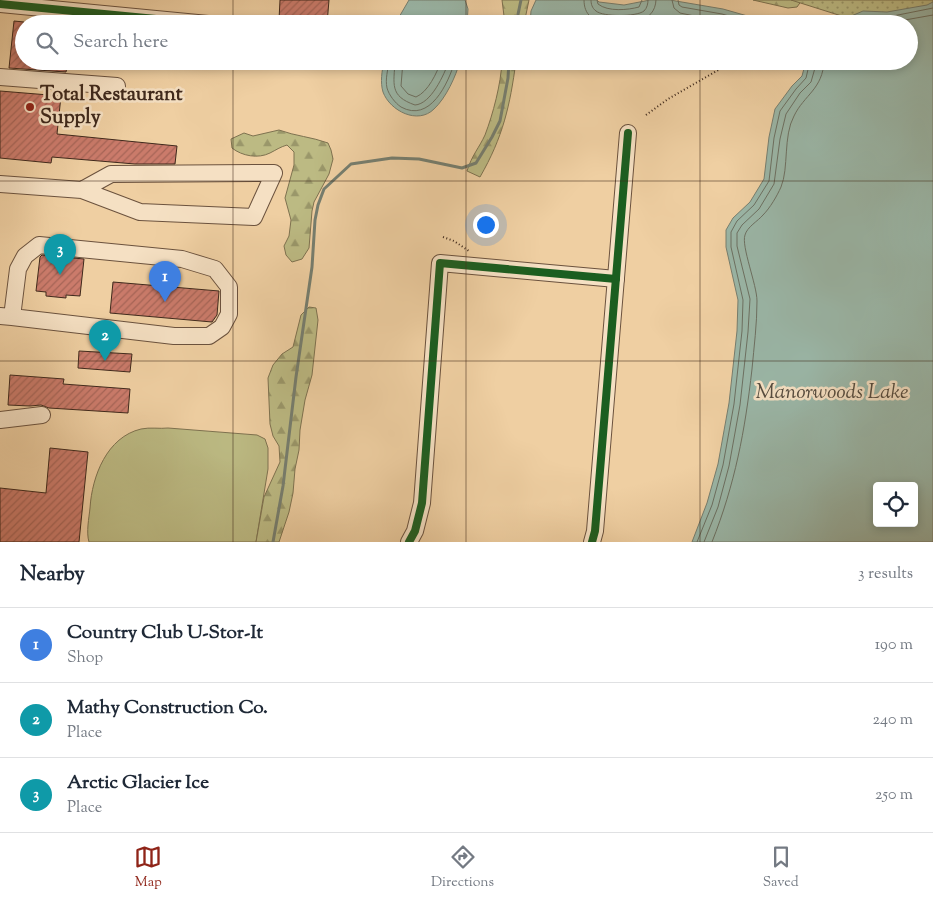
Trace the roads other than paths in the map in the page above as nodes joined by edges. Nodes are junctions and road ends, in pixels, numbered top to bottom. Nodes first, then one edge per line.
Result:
1 (0, 4) edge
2 (114, 15) edge
3 (0, 77) edge
4 (117, 86) dead end
5 (628, 133) dead end
6 (0, 184) edge
7 (82, 190) junction
8 (616, 279) junction
9 (6, 317) edge
10 (42, 415) dead end
11 (0, 420) edge
12 (409, 542) edge
13 (592, 542) edge

1 - 2 street
3 - 4 street
5 - 8 street
6 - 7 street
7 - 7 street
8 - 12 street
8 - 13 street
9 - 9 street
10 - 11 street

